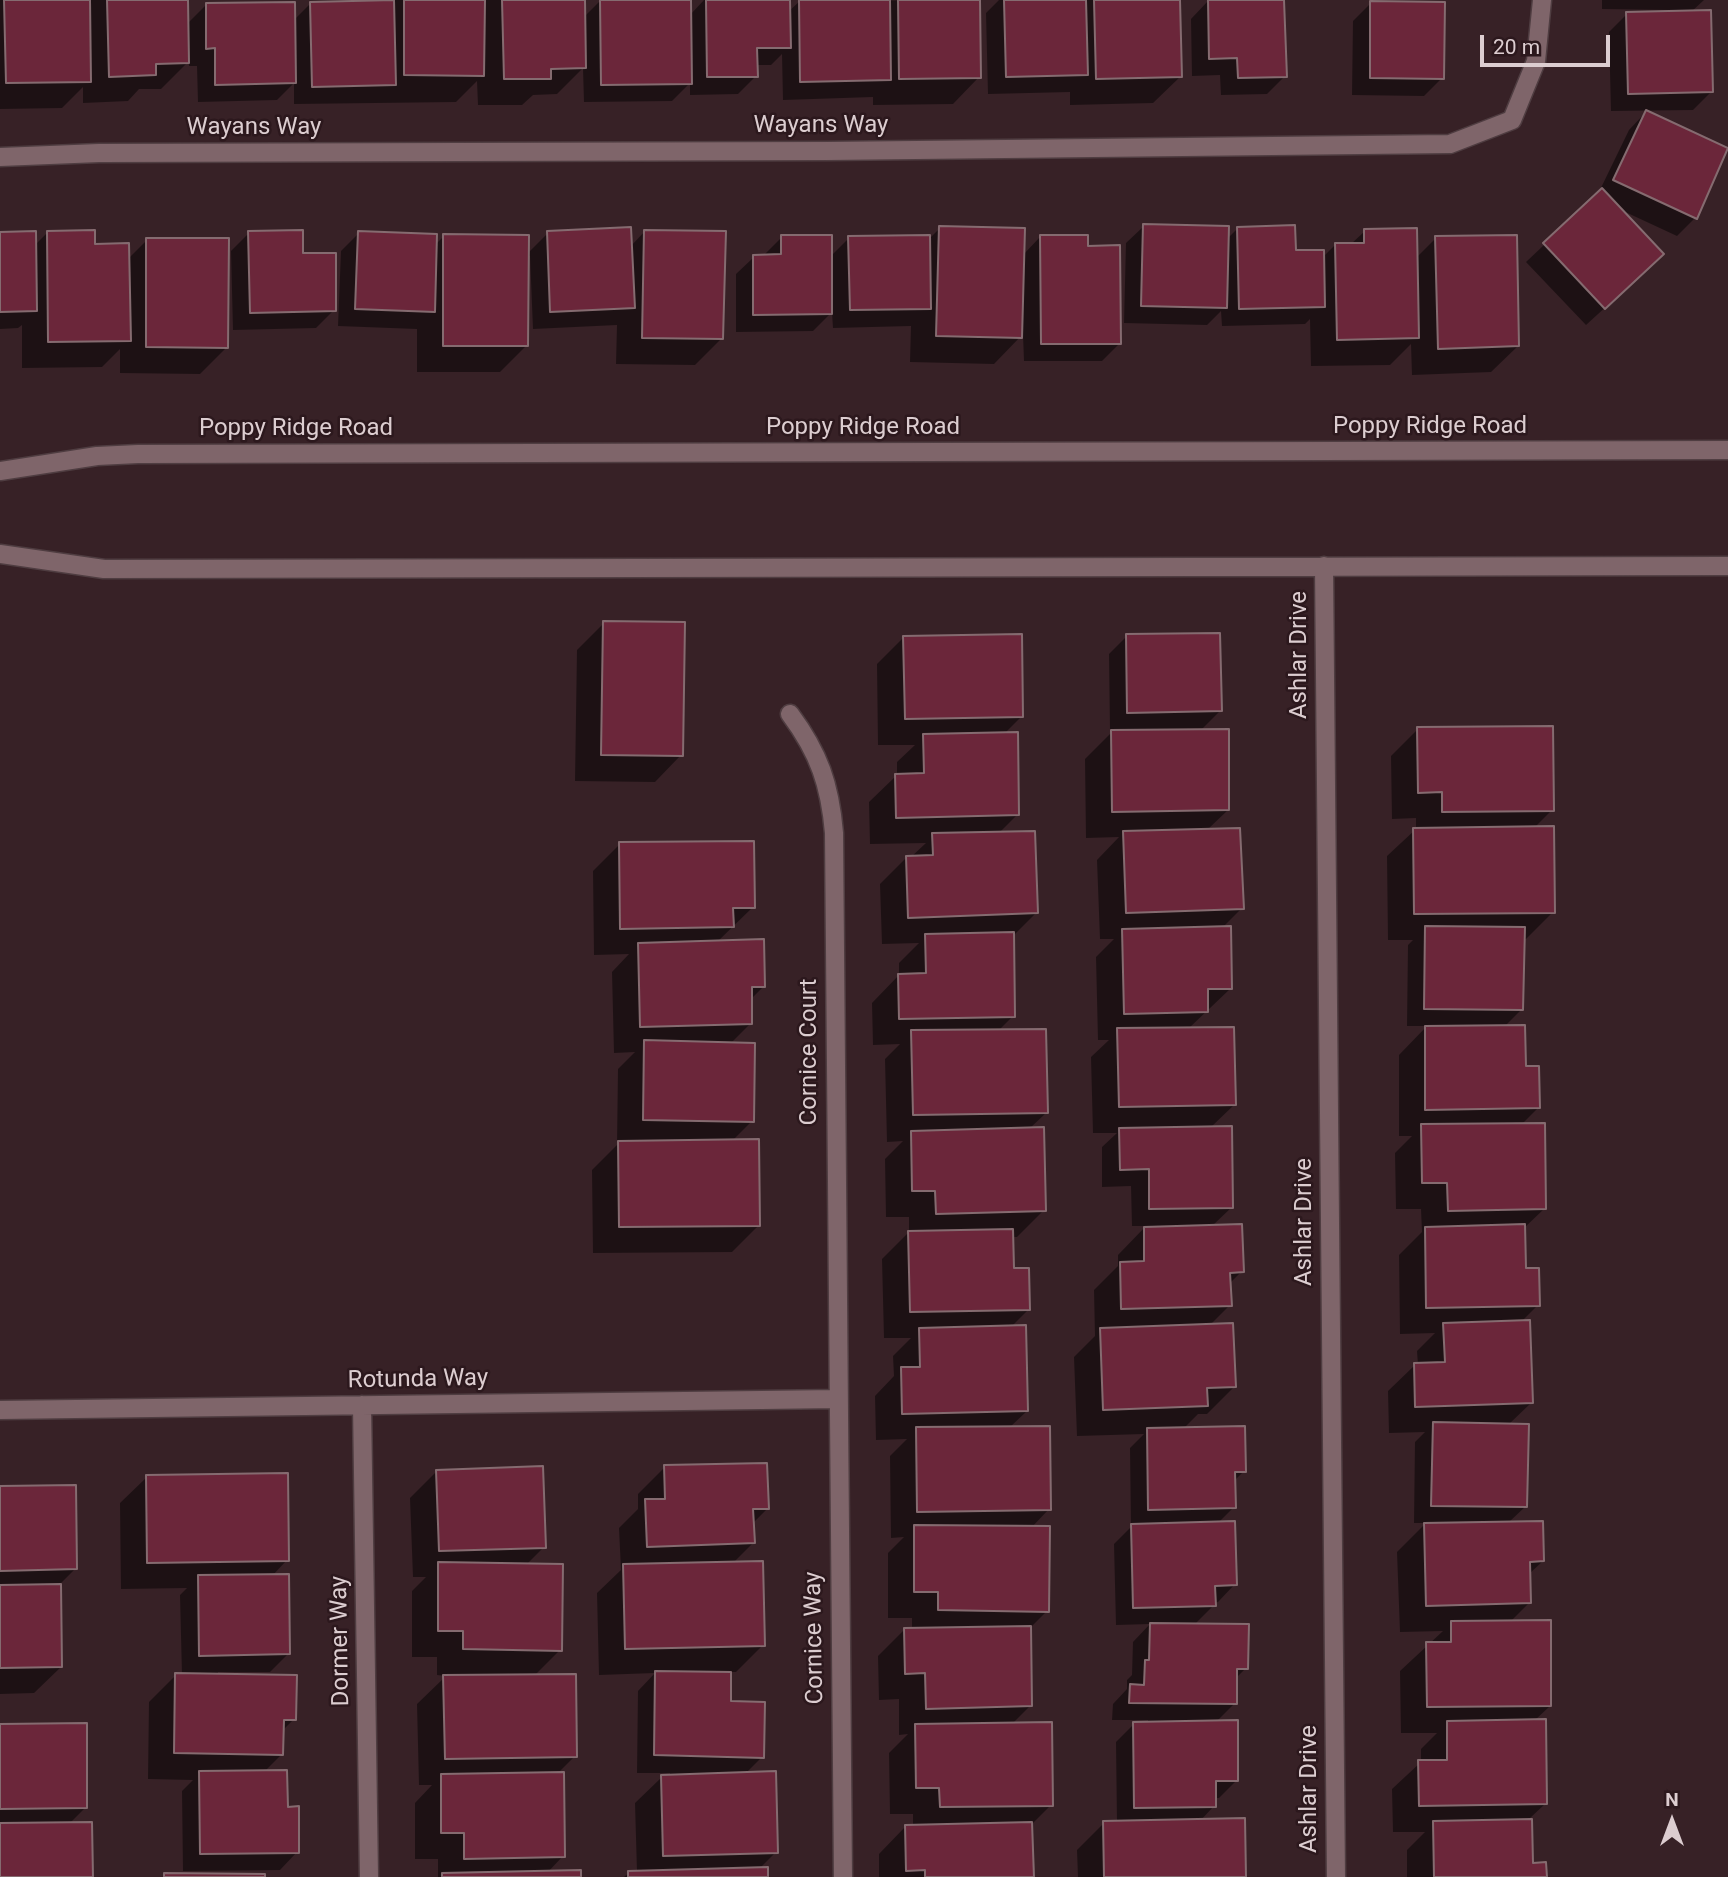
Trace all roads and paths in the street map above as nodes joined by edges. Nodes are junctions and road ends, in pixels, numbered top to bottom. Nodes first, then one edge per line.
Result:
1 (1542, 0) edge
2 (0, 157) edge
3 (1728, 450) edge
4 (0, 471) edge
5 (0, 554) edge
6 (1324, 566) junction
7 (1728, 566) edge
8 (790, 714) dead end
9 (837, 1399) junction
10 (362, 1405) junction
11 (0, 1410) edge
12 (369, 1877) edge
13 (843, 1877) edge
14 (1336, 1877) edge

1 - 2 street, Wayans Way
3 - 4 street, Poppy Ridge Road
5 - 6 street
6 - 7 street
6 - 14 street, Ashlar Drive
8 - 9 street, Cornice Court
9 - 10 street, Rotunda Way
9 - 13 street, Cornice Way
10 - 11 street, Rotunda Way
10 - 12 street, Dormer Way

